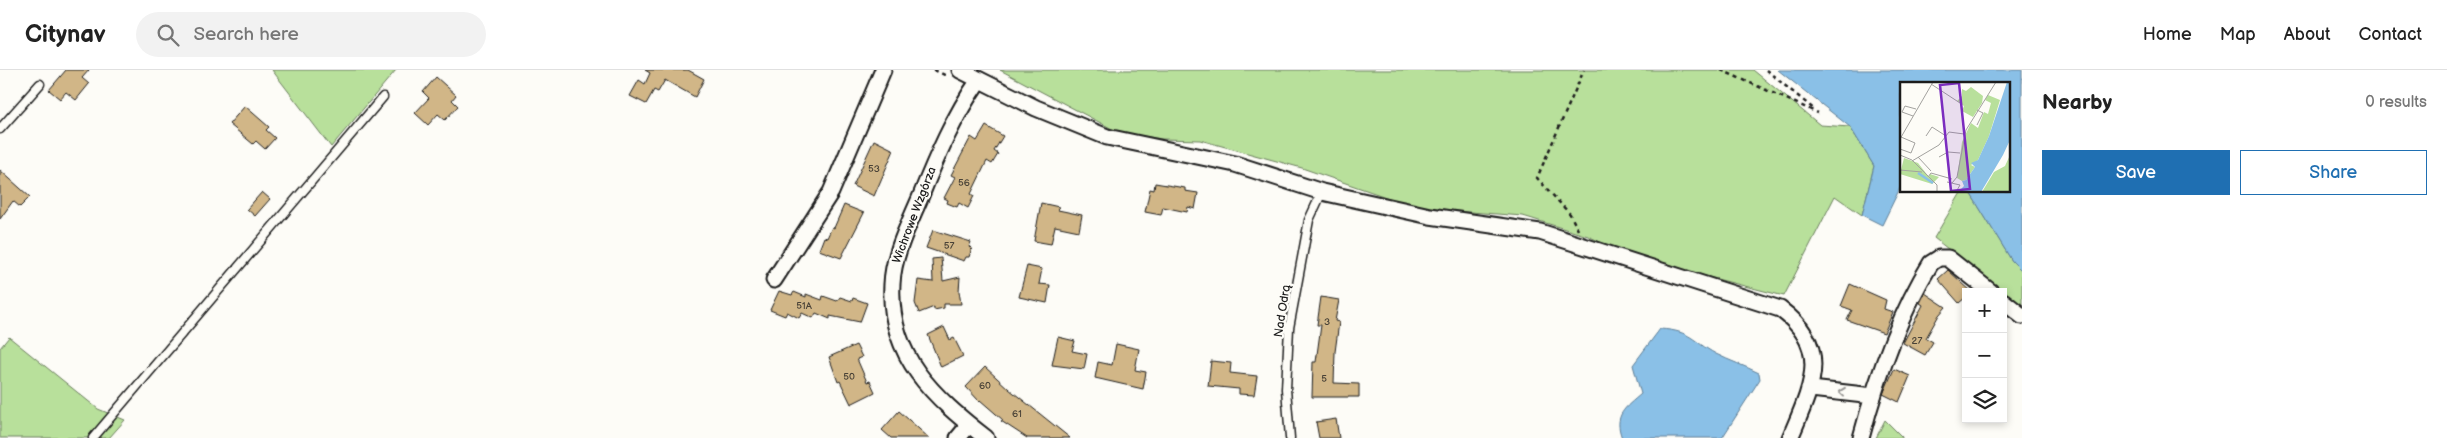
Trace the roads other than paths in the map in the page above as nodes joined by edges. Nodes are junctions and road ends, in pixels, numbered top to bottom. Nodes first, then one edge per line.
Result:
1 (883, 70) edge
2 (960, 70) edge
3 (979, 80) junction
4 (40, 84) dead end
5 (383, 97) dead end
6 (0, 129) edge
7 (1322, 192) junction
8 (774, 280) dead end
9 (1986, 288) edge
10 (2007, 304) edge
11 (2022, 316) edge
12 (1811, 389) junction
13 (1873, 396) junction
14 (969, 425) junction
15 (93, 438) edge
16 (958, 438) edge
17 (986, 438) edge
18 (1290, 438) edge
19 (1790, 438) edge
20 (1861, 438) edge

1 - 8 street
2 - 3 street
3 - 7 street
3 - 14 street, Wichrowe Wzgórza
4 - 6 lane
5 - 15 lane
7 - 12 street
7 - 18 lane, Nad Odrą
9 - 13 street
10 - 11 street
13 -> 12 street
12 - 19 street
13 - 20 street
14 - 16 street
14 - 17 street, Wichrowe Wzgórza

